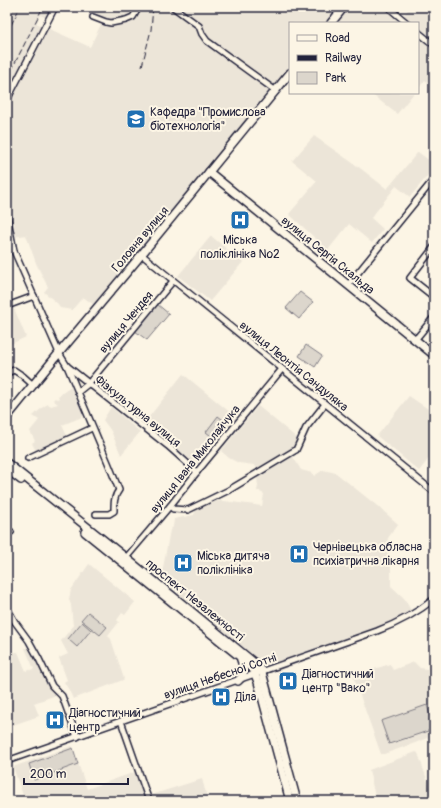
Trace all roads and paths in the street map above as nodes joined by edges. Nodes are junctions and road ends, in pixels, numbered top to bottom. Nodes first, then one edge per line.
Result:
1 (55, 7) edge
2 (139, 7) edge
3 (173, 7) edge
4 (344, 7) edge
5 (388, 7) edge
6 (93, 17) dead end
7 (332, 22) edge
8 (406, 22) edge
9 (419, 33) edge
10 (434, 45) edge
11 (289, 74) edge
12 (276, 91) junction
13 (7, 100) edge
14 (209, 172) junction
15 (434, 179) edge
16 (7, 215) edge
17 (434, 247) edge
18 (142, 255) junction
19 (173, 281) junction
20 (348, 285) junction
21 (34, 296) junction
22 (434, 297) edge
23 (7, 306) edge
24 (434, 317) edge
25 (415, 340) junction
26 (59, 353) junction
27 (434, 355) edge
28 (67, 366) junction
29 (282, 369) junction
30 (7, 373) edge
31 (88, 384) junction
32 (33, 385) junction
33 (78, 392) junction
34 (325, 404) junction
35 (7, 418) edge
36 (92, 428) junction
37 (28, 458) dead end
38 (7, 463) edge
39 (7, 469) edge
40 (197, 472) junction
41 (434, 492) edge
42 (170, 506) junction
43 (96, 514) dead end
44 (125, 560) junction
45 (434, 599) edge
46 (7, 608) edge
47 (239, 656) junction
48 (259, 673) junction
49 (238, 681) junction
50 (121, 721) junction
51 (77, 737) junction
52 (7, 761) edge
53 (149, 801) edge
54 (290, 801) edge
55 (297, 801) edge

1 - 13 street
2 - 6 street
3 - 12 street
4 - 7 main road
5 - 8 street
9 - 10 street
11 - 12 main road, Головна вулиця
12 - 14 main road, Головна вулиця
14 - 18 main road, Головна вулиця
14 - 20 main road, вулиця Сергія Скальда
15 - 20 street
16 - 21 street
17 - 22 street
18 - 19 street, вулиця Леонтія Сандуляка
18 - 26 main road, Головна вулиця
19 - 29 street, вулиця Леонтія Сандуляка
19 - 31 street, вулиця Чендея
20 - 25 main road, вулиця Сергія Скальда
21 - 23 street
21 - 26 street
24 - 25 street
25 - 27 main road, вулиця Сергія Скальда
26 - 28 street
26 - 32 main road, Головна вулиця
28 - 31 street, Фізкультурна вулиця
28 - 33 street
29 - 34 street, вулиця Леонтія Сандуляка
29 - 40 street, вулиця Івана Миколайчука
30 - 32 street
31 - 33 street, вулиця Чендея
31 - 40 street, Фізкультурна вулиця
32 - 35 main road, Головна вулиця
33 - 36 street
34 - 41 street, вулиця Леонтія Сандуляка
34 - 42 street
36 - 37 street
36 - 43 street
38 - 44 main road, проспект Незалежності
39 - 44 main road, проспект Незалежності
40 - 42 street, вулиця Івана Миколайчука
42 - 44 street, вулиця Івана Миколайчука
44 - 47 main road, проспект Незалежності
44 - 48 main road, проспект Незалежності
45 - 48 street, вулиця Небесної Сотні
46 - 51 street
47 - 48 main road, проспект Незалежності
47 - 49 main road
48 - 49 street, вулиця Небесної Сотні
48 - 54 main road, проспект Незалежності
48 - 55 main road, проспект Незалежності
49 - 50 street, вулиця Небесної Сотні
50 - 51 street, вулиця Небесної Сотні
50 - 53 street
51 - 52 street, вулиця Небесної Сотні

